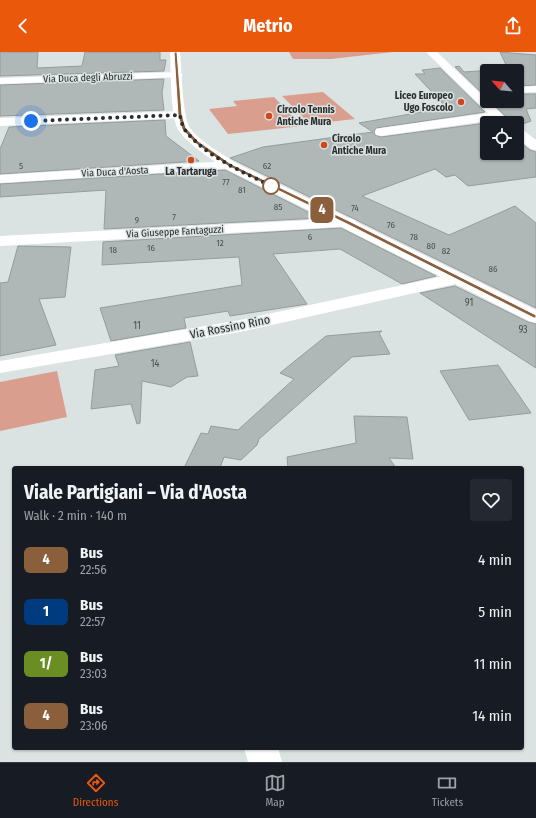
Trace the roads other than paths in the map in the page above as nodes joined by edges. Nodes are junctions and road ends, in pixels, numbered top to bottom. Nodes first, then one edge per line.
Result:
1 (176, 52) edge
2 (431, 52) edge
3 (177, 75) junction
4 (0, 81) edge
5 (536, 89) edge
6 (524, 90) edge
7 (475, 94) junction
8 (480, 94) edge
9 (180, 115) junction
10 (498, 116) edge
11 (480, 121) edge
12 (0, 122) edge
13 (381, 132) dead end
14 (524, 137) edge
15 (536, 146) edge
16 (229, 165) junction
17 (0, 179) edge
18 (349, 223) junction
19 (0, 241) edge
20 (458, 278) junction
21 (536, 317) edge
22 (0, 367) edge
23 (262, 750) edge
24 (265, 762) edge

1 - 3 street
2 - 7 street
3 - 4 street, Via Duca degli Abruzzi
3 - 9 street
5 - 6 street
7 - 8 street
7 - 10 street
9 - 12 street
9 - 16 street
11 - 13 street
14 - 15 street
16 - 17 street, Via Duca d'Aosta
16 - 18 street
18 - 19 street, Via Giuseppe Fantaguzzi
18 - 20 street
20 - 21 street
20 - 22 street, Via Rossino Rino
23 - 24 street

